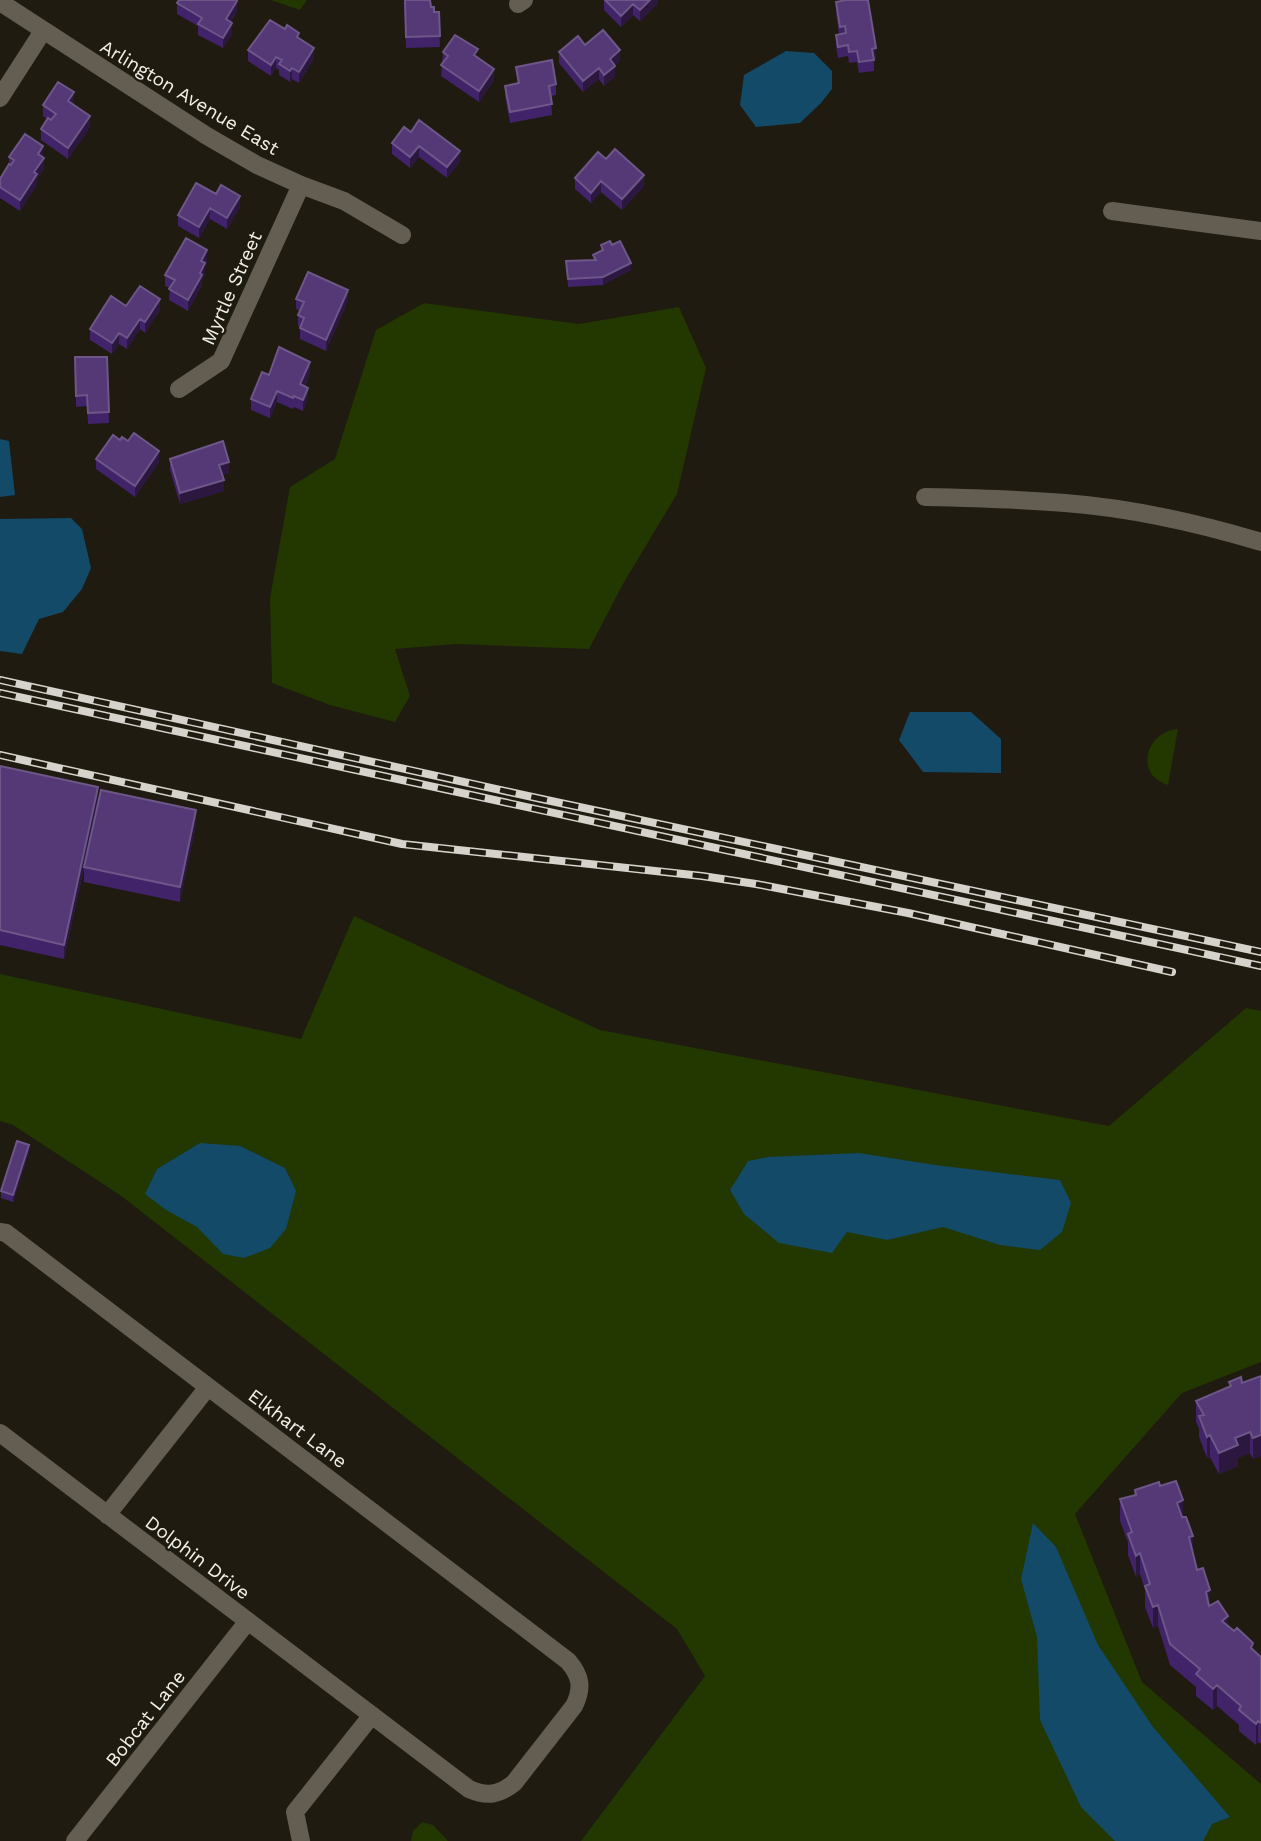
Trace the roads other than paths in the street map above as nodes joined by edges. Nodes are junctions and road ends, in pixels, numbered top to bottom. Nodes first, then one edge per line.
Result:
1 (0, 2) edge
2 (43, 30) junction
3 (0, 98) edge
4 (301, 185) junction
5 (1112, 212) dead end
6 (1261, 231) edge
7 (402, 235) dead end
8 (179, 389) dead end
9 (925, 497) dead end
10 (1261, 542) edge
11 (0, 1232) edge
12 (208, 1387) junction
13 (0, 1433) edge
14 (107, 1515) junction
15 (248, 1621) junction
16 (568, 1661) joint
17 (372, 1715) junction
18 (75, 1841) edge
19 (301, 1841) edge

1 - 2 street, Arlington Avenue East
2 - 3 street
2 - 4 street, Arlington Avenue East
4 - 7 street, Arlington Avenue East
4 - 8 street, Myrtle Street
5 - 6 street
9 - 10 street
11 - 12 street, Elkhart Lane
12 - 14 street
12 - 16 street, Elkhart Lane
13 - 14 street, Dolphin Drive
14 - 15 street, Dolphin Drive
15 - 17 street, Dolphin Drive
15 - 18 street, Bobcat Lane
16 - 17 street, Dolphin Drive
17 - 19 street

